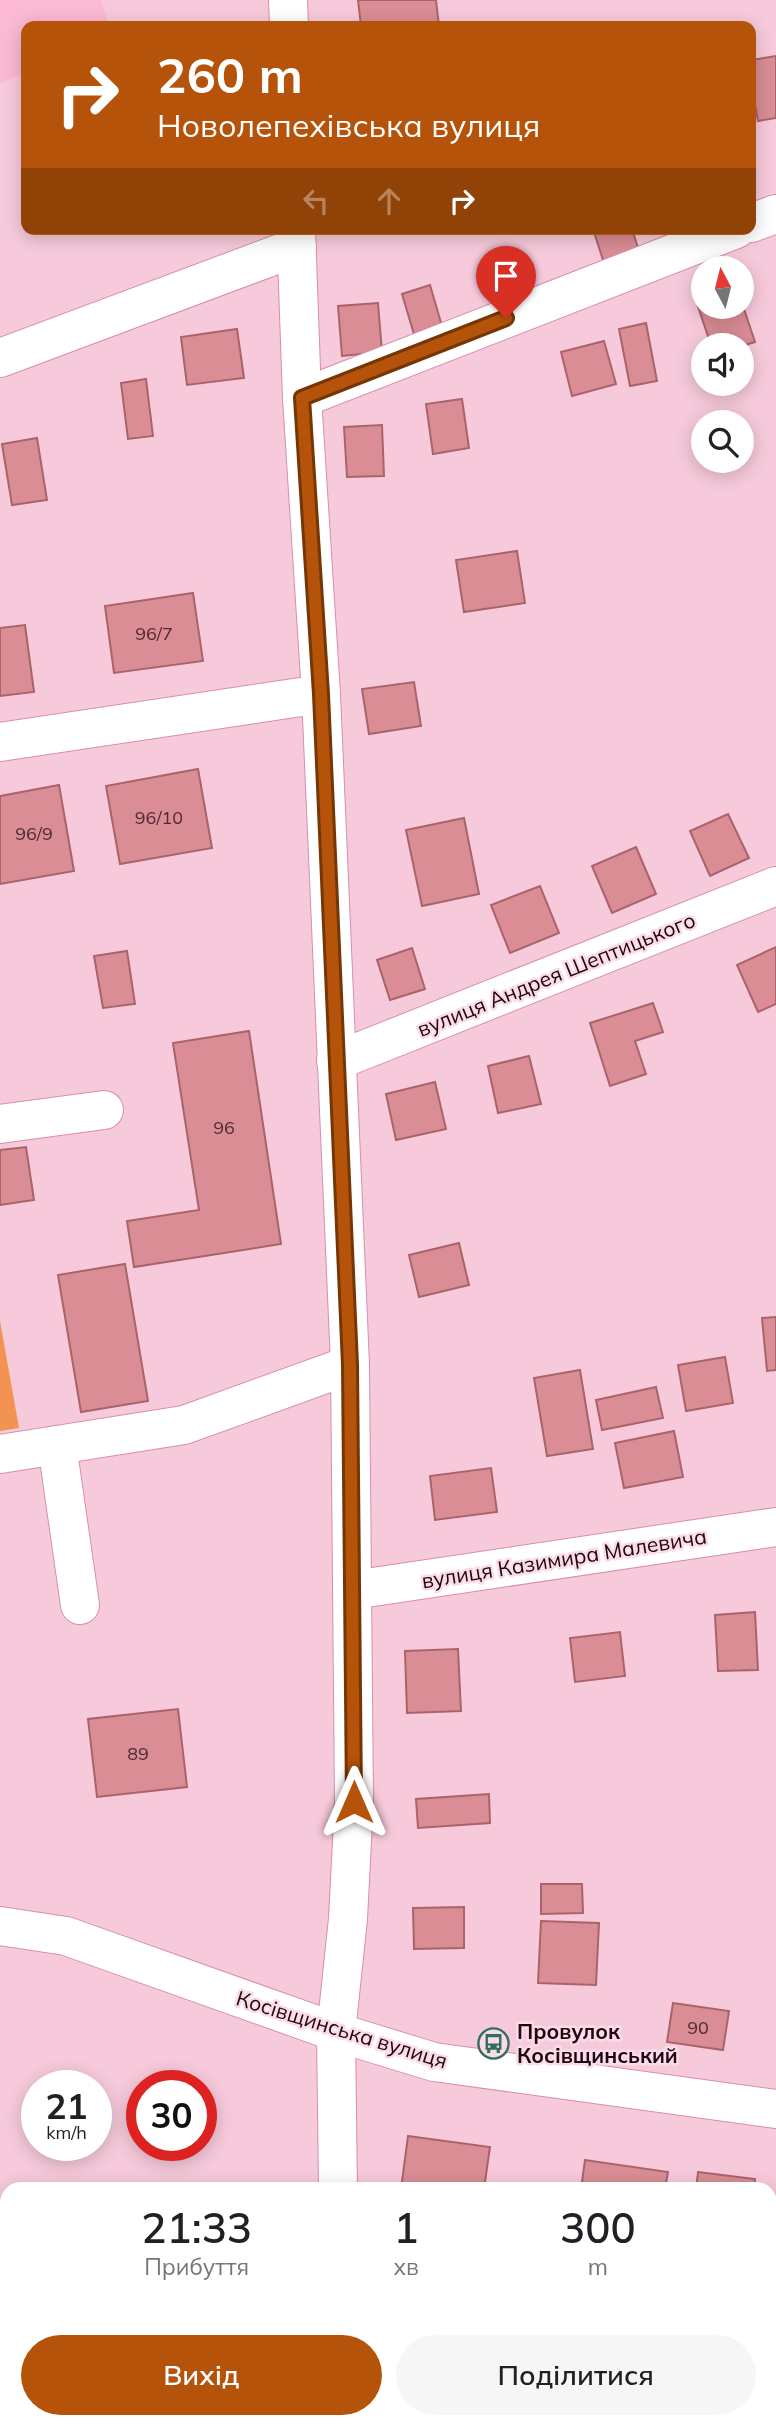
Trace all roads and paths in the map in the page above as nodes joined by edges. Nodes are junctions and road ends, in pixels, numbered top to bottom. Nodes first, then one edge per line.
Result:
1 (289, 0) edge
2 (289, 21) edge
3 (776, 214) edge
4 (756, 221) edge
5 (721, 235) edge
6 (297, 238) edge
7 (0, 358) edge
8 (302, 398) junction
9 (321, 694) junction
10 (0, 742) edge
11 (776, 886) edge
12 (336, 1061) junction
13 (104, 1110) dead end
14 (0, 1124) edge
15 (350, 1365) junction
16 (57, 1445) junction
17 (0, 1454) edge
18 (776, 1527) edge
19 (353, 1590) junction
20 (80, 1605) dead end
21 (0, 1926) edge
22 (336, 2032) junction
23 (776, 2109) edge
24 (338, 2182) edge

1 - 2 street
3 - 4 street
5 - 8 street
6 - 7 street
6 - 8 street
8 - 9 street
9 - 10 street
9 - 12 street
11 - 12 street, вулиця Андрея Шептицького
12 - 15 street
13 - 14 street
15 - 16 street
15 - 19 street
16 - 17 street
16 - 20 street
18 - 19 street, вулиця Казимира Малевича
19 - 22 street
21 - 22 street, Косівщинська вулиця
22 - 23 street, Косівщинська вулиця
22 - 24 street

